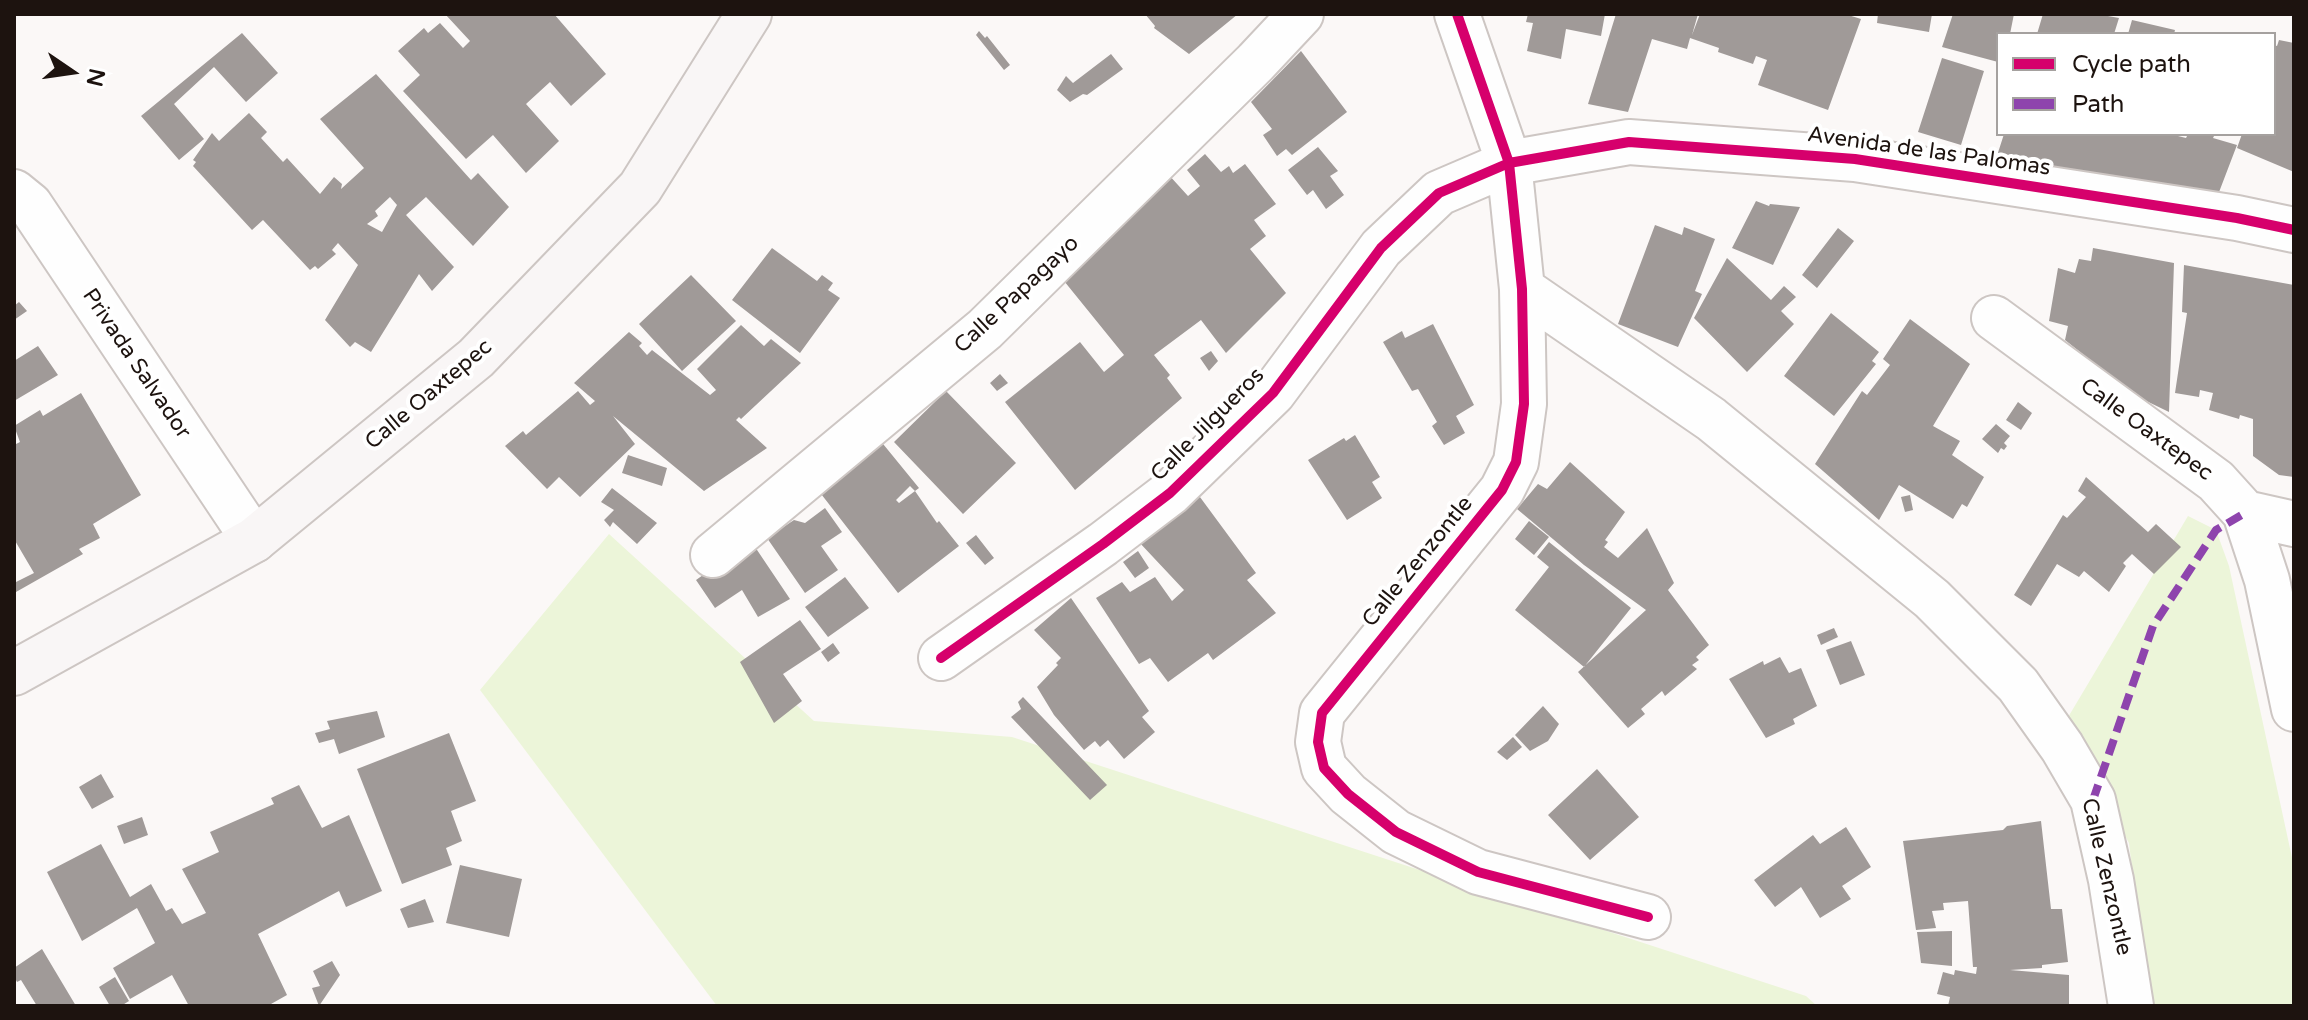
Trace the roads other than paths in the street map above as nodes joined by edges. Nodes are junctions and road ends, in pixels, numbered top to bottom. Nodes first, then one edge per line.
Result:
1 (749, 14) edge
2 (1301, 14) edge
3 (1457, 14) edge
4 (1509, 163) junction
5 (14, 192) edge
6 (2294, 230) edge
7 (1522, 289) junction
8 (1994, 318) dead end
9 (2245, 513) junction
10 (2294, 524) edge
11 (254, 540) junction
12 (713, 555) dead end
13 (941, 658) dead end
14 (14, 673) edge
15 (2294, 709) edge
16 (1648, 917) dead end
17 (2131, 1006) edge

1 - 11 main road, Calle Oaxtepec
2 - 12 street, Calle Papagayo
3 - 4 street, Calle Zenzontle
4 - 6 street, Avenida de las Palomas
4 - 7 street, Calle Zenzontle
4 - 13 street, Calle Jilgueros
5 - 11 street, Privada Salvador
7 - 16 street, Calle Zenzontle
7 - 17 street, Calle Zenzontle
8 - 9 street, Calle Oaxtepec
9 - 10 street
9 - 15 street, Calle Oaxtepec
11 - 14 main road, Calle Oaxtepec

